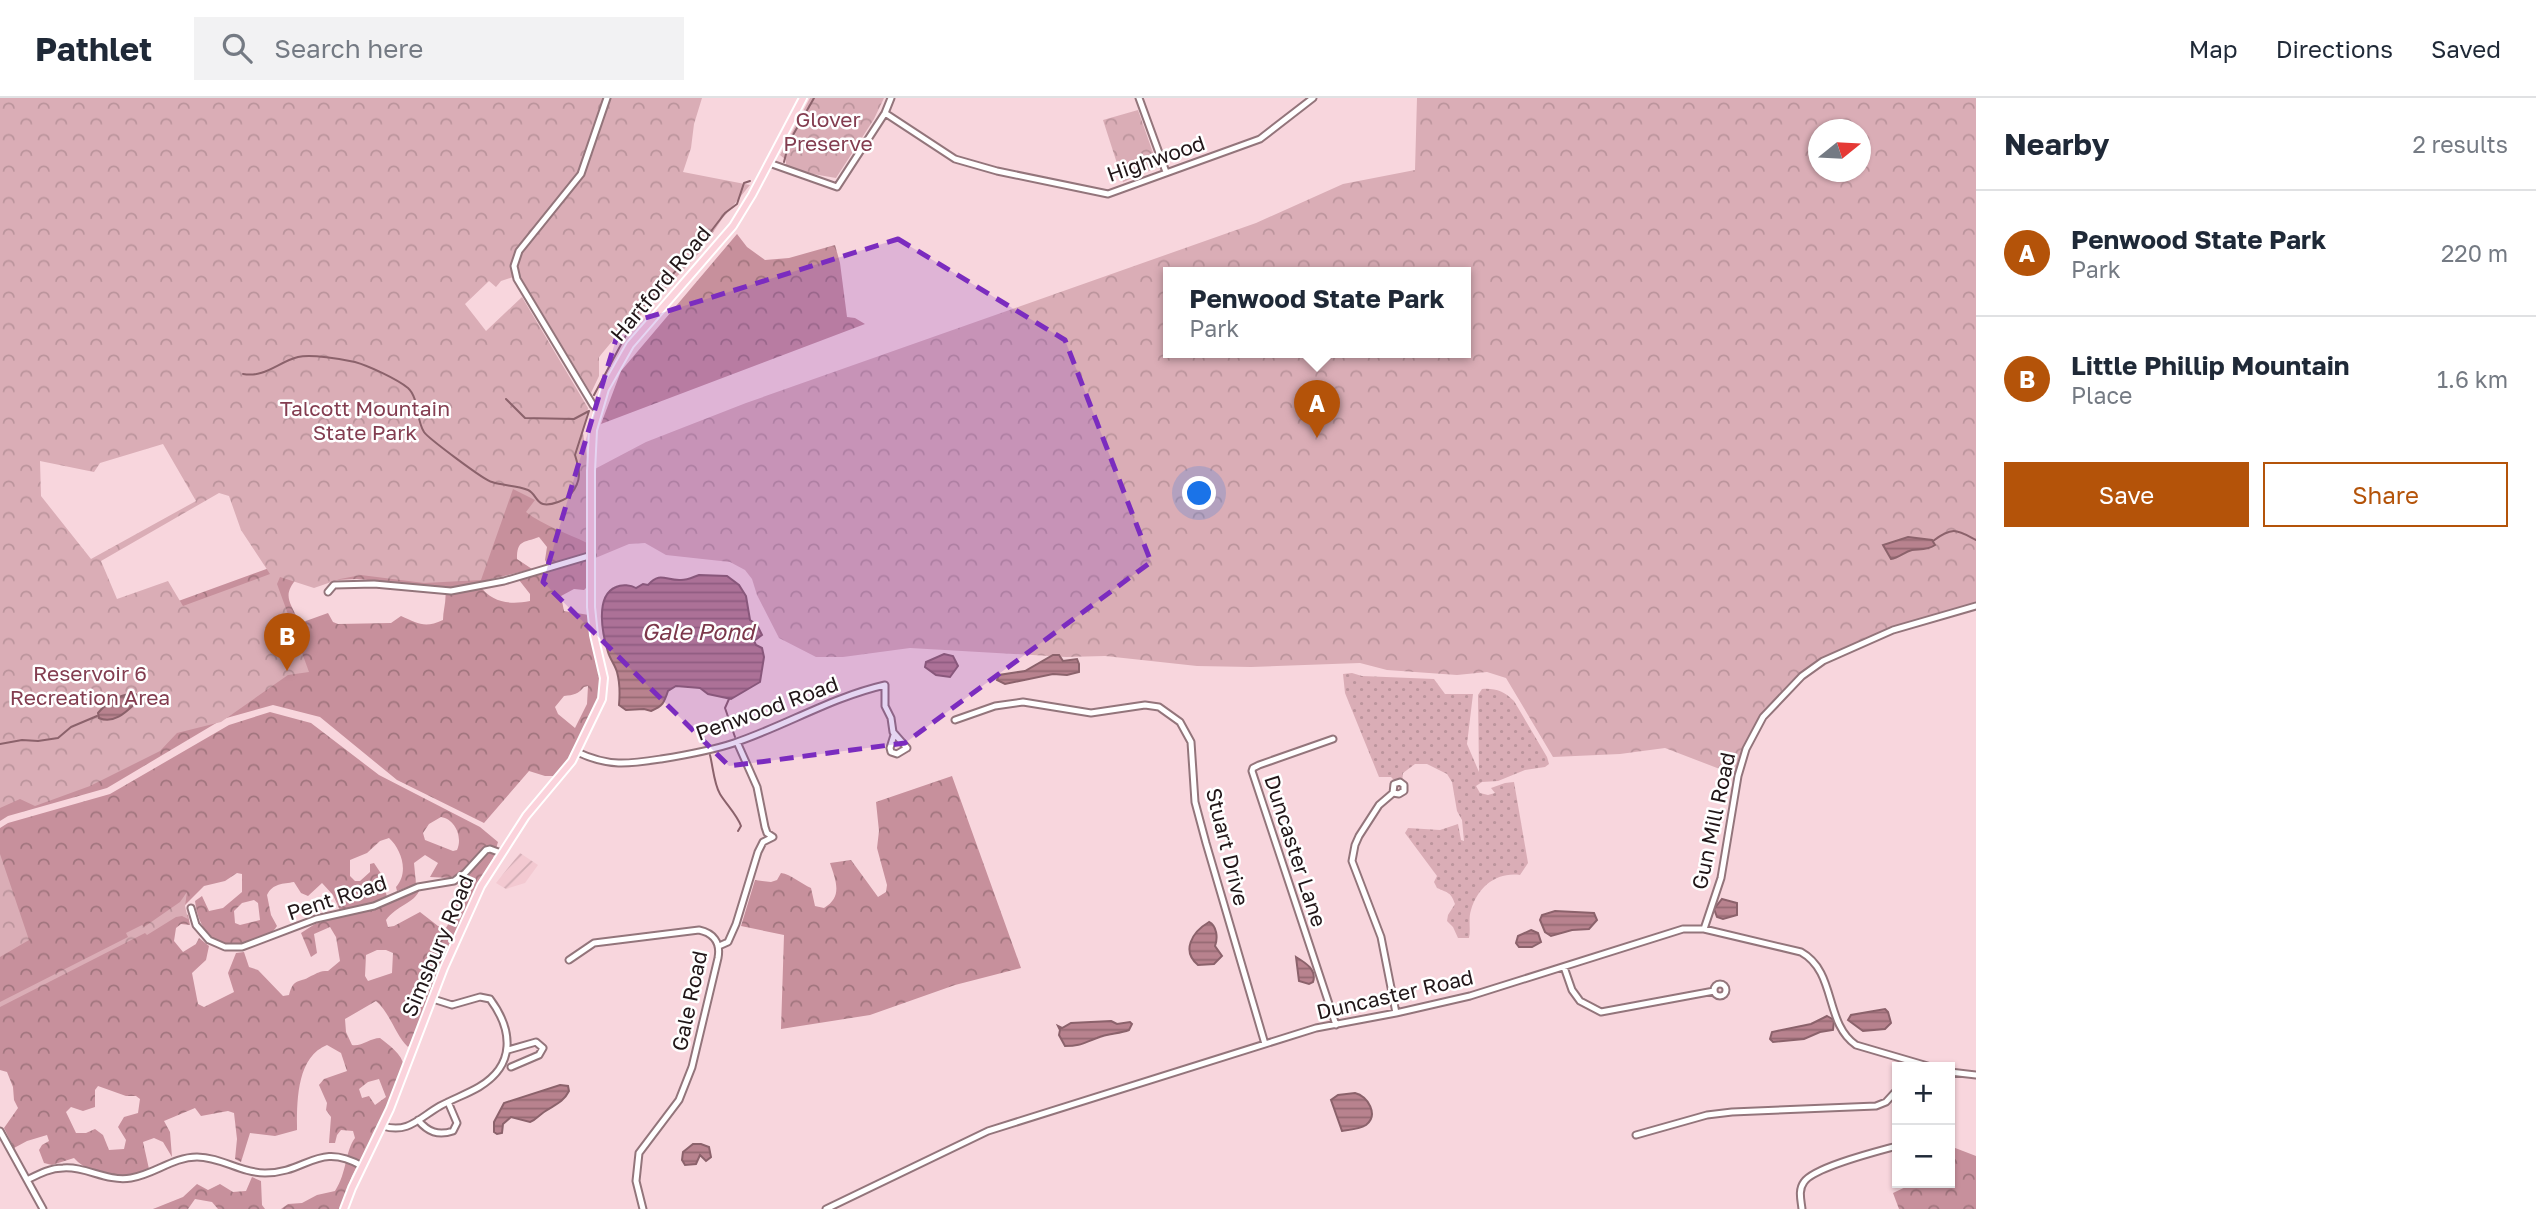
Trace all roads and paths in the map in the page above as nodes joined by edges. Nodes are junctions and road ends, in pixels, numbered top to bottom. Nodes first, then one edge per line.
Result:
1 (607, 98) edge
2 (803, 98) edge
3 (891, 98) edge
4 (1139, 98) edge
5 (1313, 98) edge
6 (885, 113) junction
7 (769, 163) junction
8 (1166, 172) junction
9 (598, 410) junction
10 (592, 555) junction
11 (591, 591) joint
12 (328, 592) dead end
13 (1976, 606) edge
14 (955, 720) dead end
15 (894, 735) dead end
16 (1333, 739) dead end
17 (737, 742) junction
18 (578, 752) junction
19 (1393, 793) dead end
20 (501, 853) junction
21 (191, 908) dead end
22 (1704, 929) junction
23 (719, 946) junction
24 (569, 960) dead end
25 (1564, 967) junction
26 (1714, 991) dead end
27 (433, 999) junction
28 (1396, 1013) junction
29 (1336, 1025) junction
30 (1265, 1044) junction
31 (508, 1050) junction
32 (1902, 1062) edge
33 (511, 1067) dead end
34 (1955, 1073) edge
35 (1976, 1075) edge
36 (1892, 1095) edge
37 (448, 1102) junction
38 (418, 1120) junction
39 (383, 1126) junction
40 (0, 1131) edge
41 (1636, 1135) dead end
42 (1892, 1147) edge
43 (362, 1166) junction
44 (27, 1180) junction
45 (43, 1209) edge
46 (344, 1209) edge
47 (643, 1209) edge
48 (826, 1209) edge
49 (1802, 1209) edge

1 - 9 street
2 - 7 main road, Hartford Road
3 - 6 street
4 - 8 street
5 - 8 street, Highwood
6 - 7 street
6 - 8 street, Highwood
7 - 9 main road, Hartford Road
9 - 10 main road, Hartford Road
10 - 11 main road, Hartford Road
10 - 12 street
11 - 18 main road, Simsbury Road
13 - 22 street, Gun Mill Road
14 - 30 street, Stuart Drive
15 - 17 street, Penwood Road
16 - 29 street, Duncaster Lane
17 - 18 street, Penwood Road
17 - 23 street
18 - 20 main road, Simsbury Road
19 - 28 street
20 - 21 street, Pent Road
20 - 27 main road, Simsbury Road
22 - 25 street, Duncaster Road
22 - 32 street, Duncaster Road
23 - 24 street, Gale Road
23 - 47 street, Gale Road
25 - 26 street
25 - 28 street, Duncaster Road
27 - 31 street
27 - 39 main road, Simsbury Road
28 - 29 street, Duncaster Road
29 - 30 street, Duncaster Road
30 - 48 street, Duncaster Road
31 - 33 street
31 - 37 street
34 - 35 street
36 - 41 street
37 - 38 street
37 - 38 street
38 - 39 street
39 - 43 main road, Simsbury Road
40 - 44 street
42 - 49 street
43 - 44 street
43 - 46 main road, Simsbury Road
44 - 45 street

